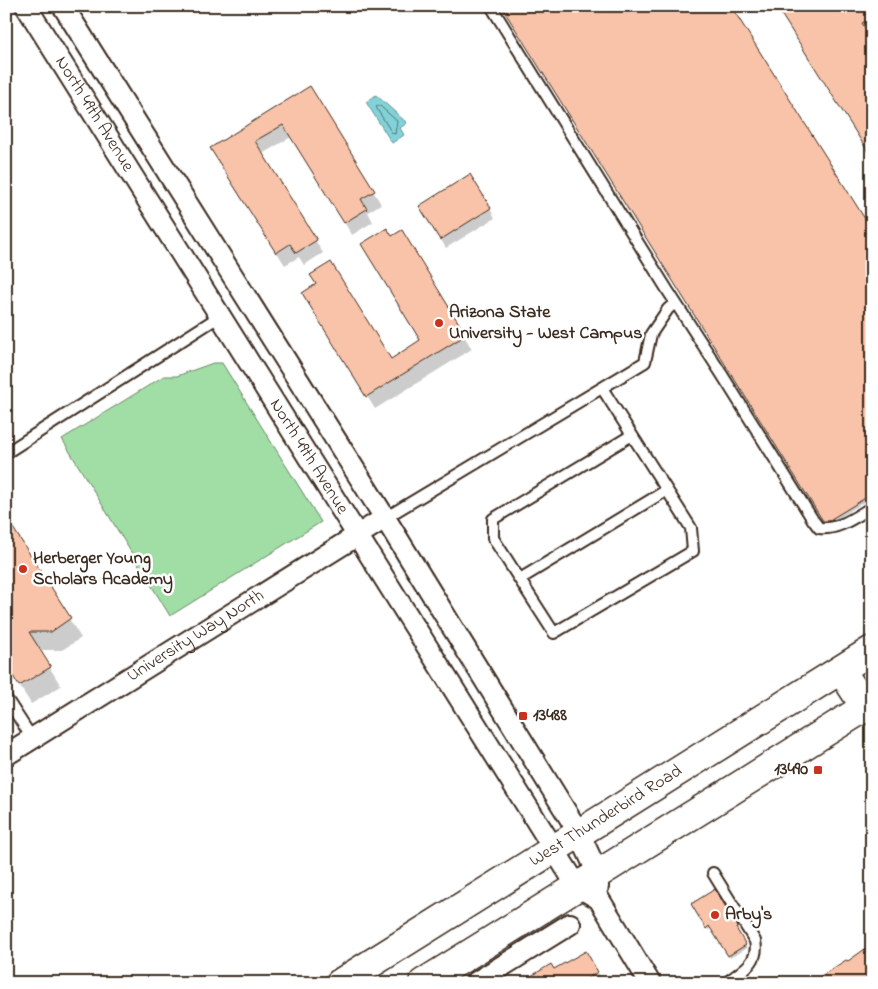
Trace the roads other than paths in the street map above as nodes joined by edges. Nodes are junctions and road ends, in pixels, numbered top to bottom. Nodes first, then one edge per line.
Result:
1 (26, 6) edge
2 (63, 6) edge
3 (490, 6) edge
4 (675, 303) junction
5 (220, 316) junction
6 (602, 388) junction
7 (632, 435) junction
8 (6, 453) edge
9 (666, 490) junction
10 (872, 506) edge
11 (385, 518) junction
12 (357, 535) junction
13 (520, 580) junction
14 (872, 650) edge
15 (841, 670) junction
16 (6, 698) edge
17 (868, 705) edge
18 (32, 738) junction
19 (6, 755) edge
20 (579, 832) junction
21 (554, 848) junction
22 (713, 873) dead end
23 (591, 886) junction
24 (570, 924) dead end
25 (533, 930) junction
26 (340, 983) edge
27 (423, 983) edge
28 (475, 983) edge
29 (650, 983) edge
30 (726, 983) edge

1 - 5 street, North 49th Avenue
2 - 11 street, North 49th Avenue
3 - 4 lane
4 - 6 lane
4 - 10 lane
5 - 8 lane
5 - 12 street, North 49th Avenue
6 - 7 lane
6 - 11 lane
7 - 9 lane
7 - 13 lane
9 - 13 lane
9 - 13 lane
11 - 12 street, University Way North
11 - 20 street, North 49th Avenue
12 - 18 street, University Way North
12 - 21 street, North 49th Avenue
14 - 15 main road, West Thunderbird Road
15 - 17 main road
15 - 20 main road, West Thunderbird Road
16 - 18 lane
17 - 23 main road
18 - 19 street, University Way North
20 - 21 main road, West Thunderbird Road
20 - 23 street, North 49th Avenue
21 - 23 street, North 49th Avenue
21 - 26 main road, West Thunderbird Road
22 - 30 lane
23 - 25 main road
23 - 29 street, North 49th Avenue
24 - 25 street
25 - 27 main road
25 - 28 street

